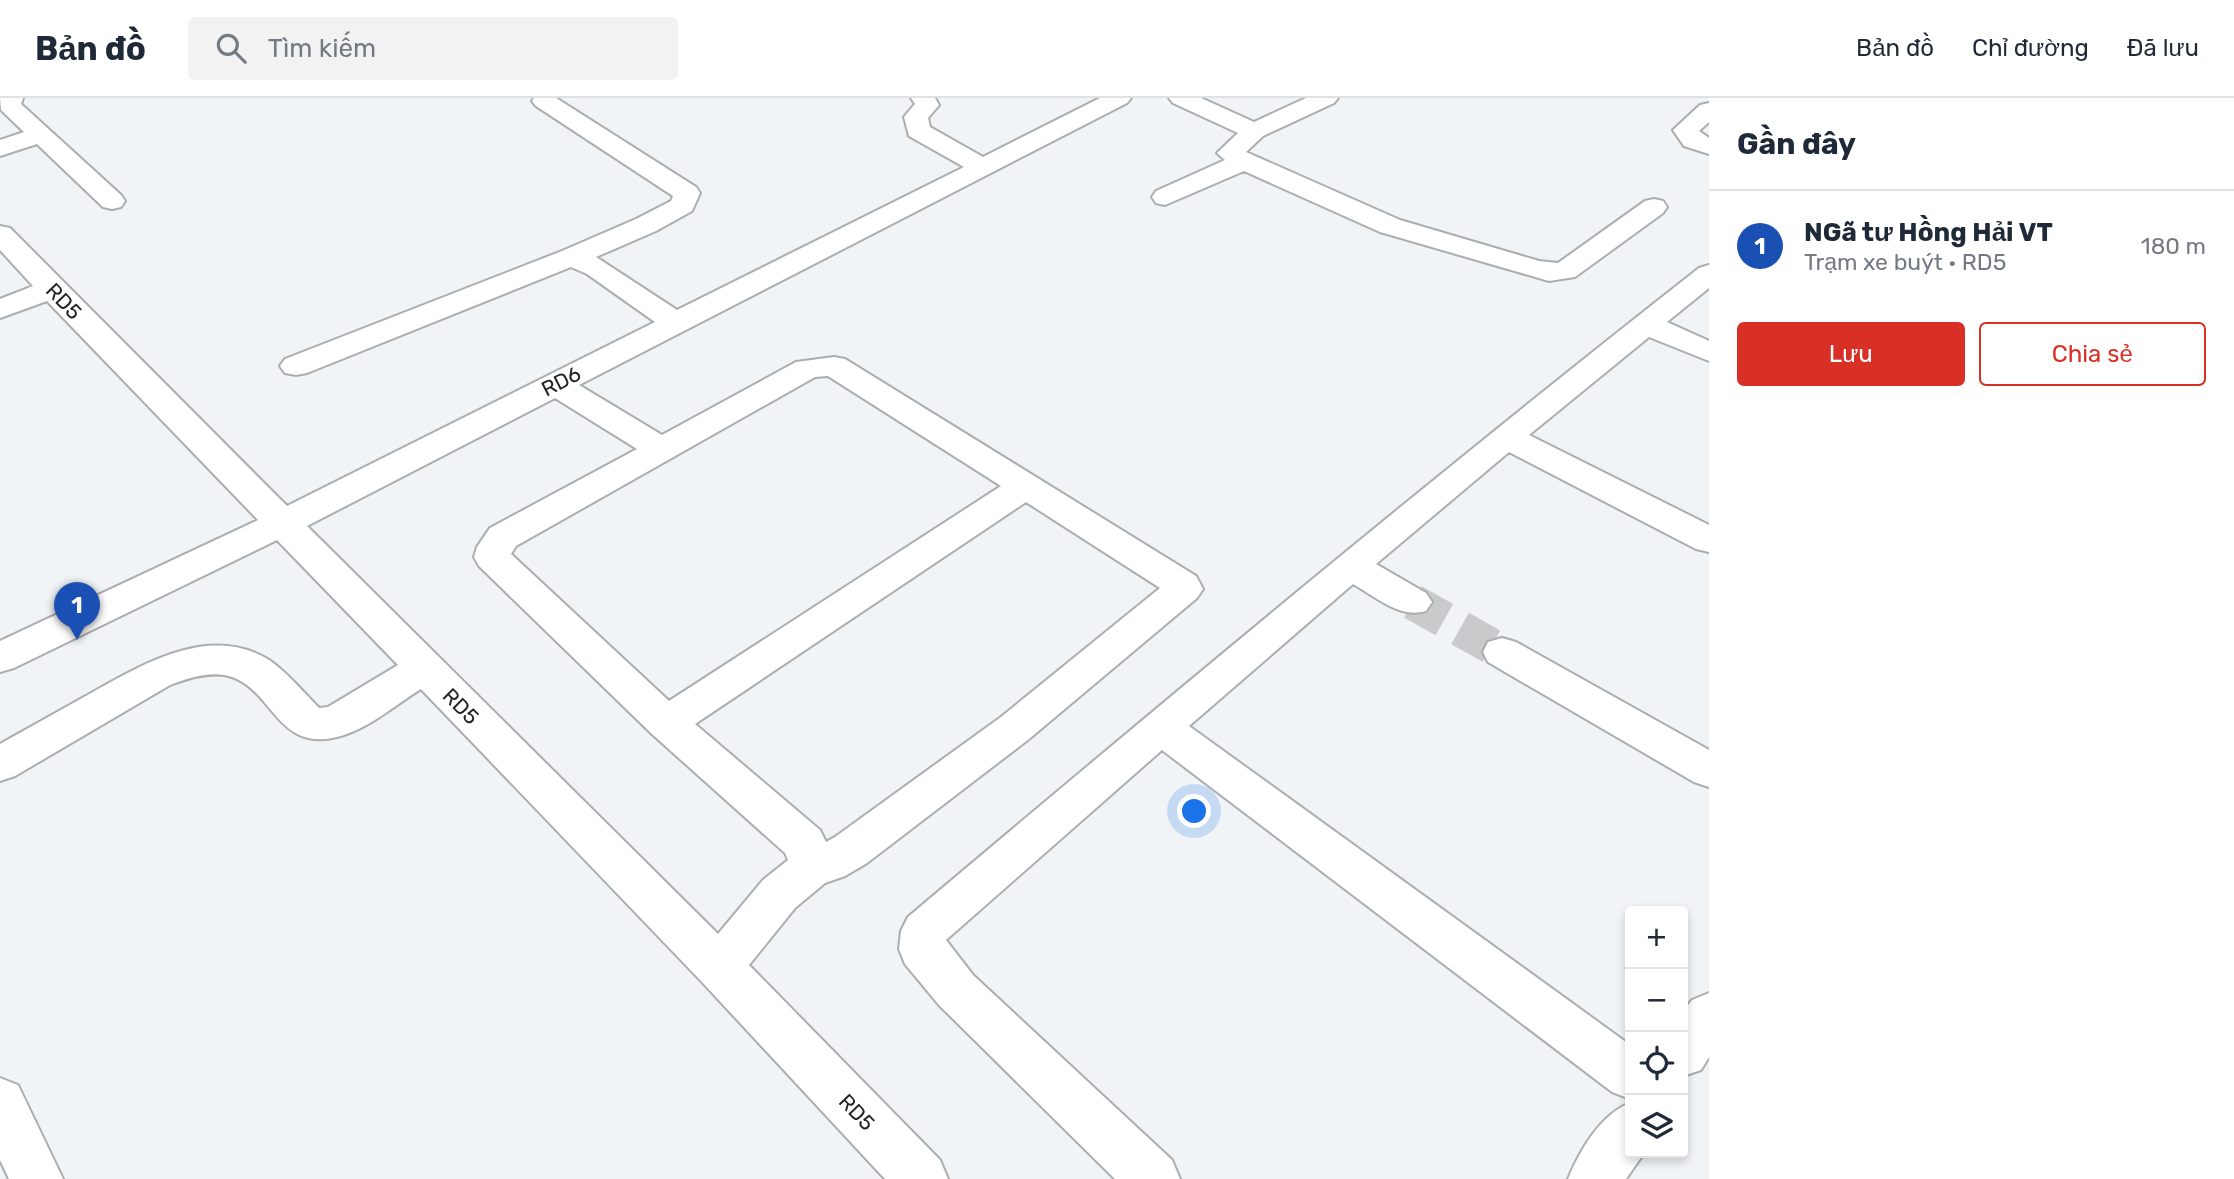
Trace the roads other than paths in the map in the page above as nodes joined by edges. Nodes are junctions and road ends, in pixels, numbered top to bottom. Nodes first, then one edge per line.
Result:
1 (11, 98) edge
2 (923, 98) edge
3 (1119, 98) edge
4 (1181, 98) edge
5 (1326, 98) edge
6 (544, 101) dead end
7 (1709, 110) edge
8 (1254, 131) junction
9 (41, 135) junction
10 (1709, 146) edge
11 (0, 148) edge
12 (1247, 160) junction
13 (983, 167) junction
14 (1165, 197) dead end
15 (112, 201) dead end
16 (1654, 207) dead end
17 (0, 234) edge
18 (572, 257) junction
19 (1709, 274) edge
20 (52, 289) junction
21 (0, 309) edge
22 (676, 323) junction
23 (1646, 324) junction
24 (1709, 352) edge
25 (296, 366) dead end
26 (555, 384) junction
27 (1506, 437) junction
28 (661, 449) junction
29 (1027, 485) junction
30 (283, 523) junction
31 (1709, 540) edge
32 (1350, 566) junction
33 (1413, 602) tunnel mouth
34 (1502, 652) tunnel mouth
35 (0, 658) edge
36 (424, 668) junction
37 (666, 723) junction
38 (1160, 727) junction
39 (0, 764) edge
40 (1709, 770) edge
41 (812, 867) junction
42 (719, 967) junction
43 (1709, 1016) edge
44 (1688, 1046) edge
45 (1625, 1071) edge
46 (0, 1103) edge
47 (1625, 1135) edge
48 (36, 1179) edge
49 (921, 1179) edge
50 (1153, 1179) edge
51 (1595, 1179) edge

1 - 9 street
2 - 13 street
3 - 13 street, RD6
4 - 8 street
5 - 8 street
6 - 18 street
7 - 10 street
8 - 12 street
9 - 11 street
9 - 15 street
12 - 14 street
12 - 16 street
13 - 22 street, RD6
17 - 20 street, RD5
18 - 22 street
18 - 25 street
19 - 23 street
20 - 21 street
20 - 30 street, RD5
22 - 26 street, RD6
23 - 24 street
23 - 27 street
26 - 28 street
26 - 30 street, RD6
27 - 31 street
27 - 32 street
28 - 29 street
28 - 37 street
29 - 37 street
29 - 41 street
30 - 35 street, RD6
30 - 36 street, RD5
32 - 33 street
32 - 38 street
34 - 40 street
36 - 39 street
36 - 42 street, RD5
37 - 41 street
38 - 45 street
38 - 50 street
41 - 42 street
42 - 49 street, RD5
43 - 44 street
46 - 48 street
47 - 51 street

